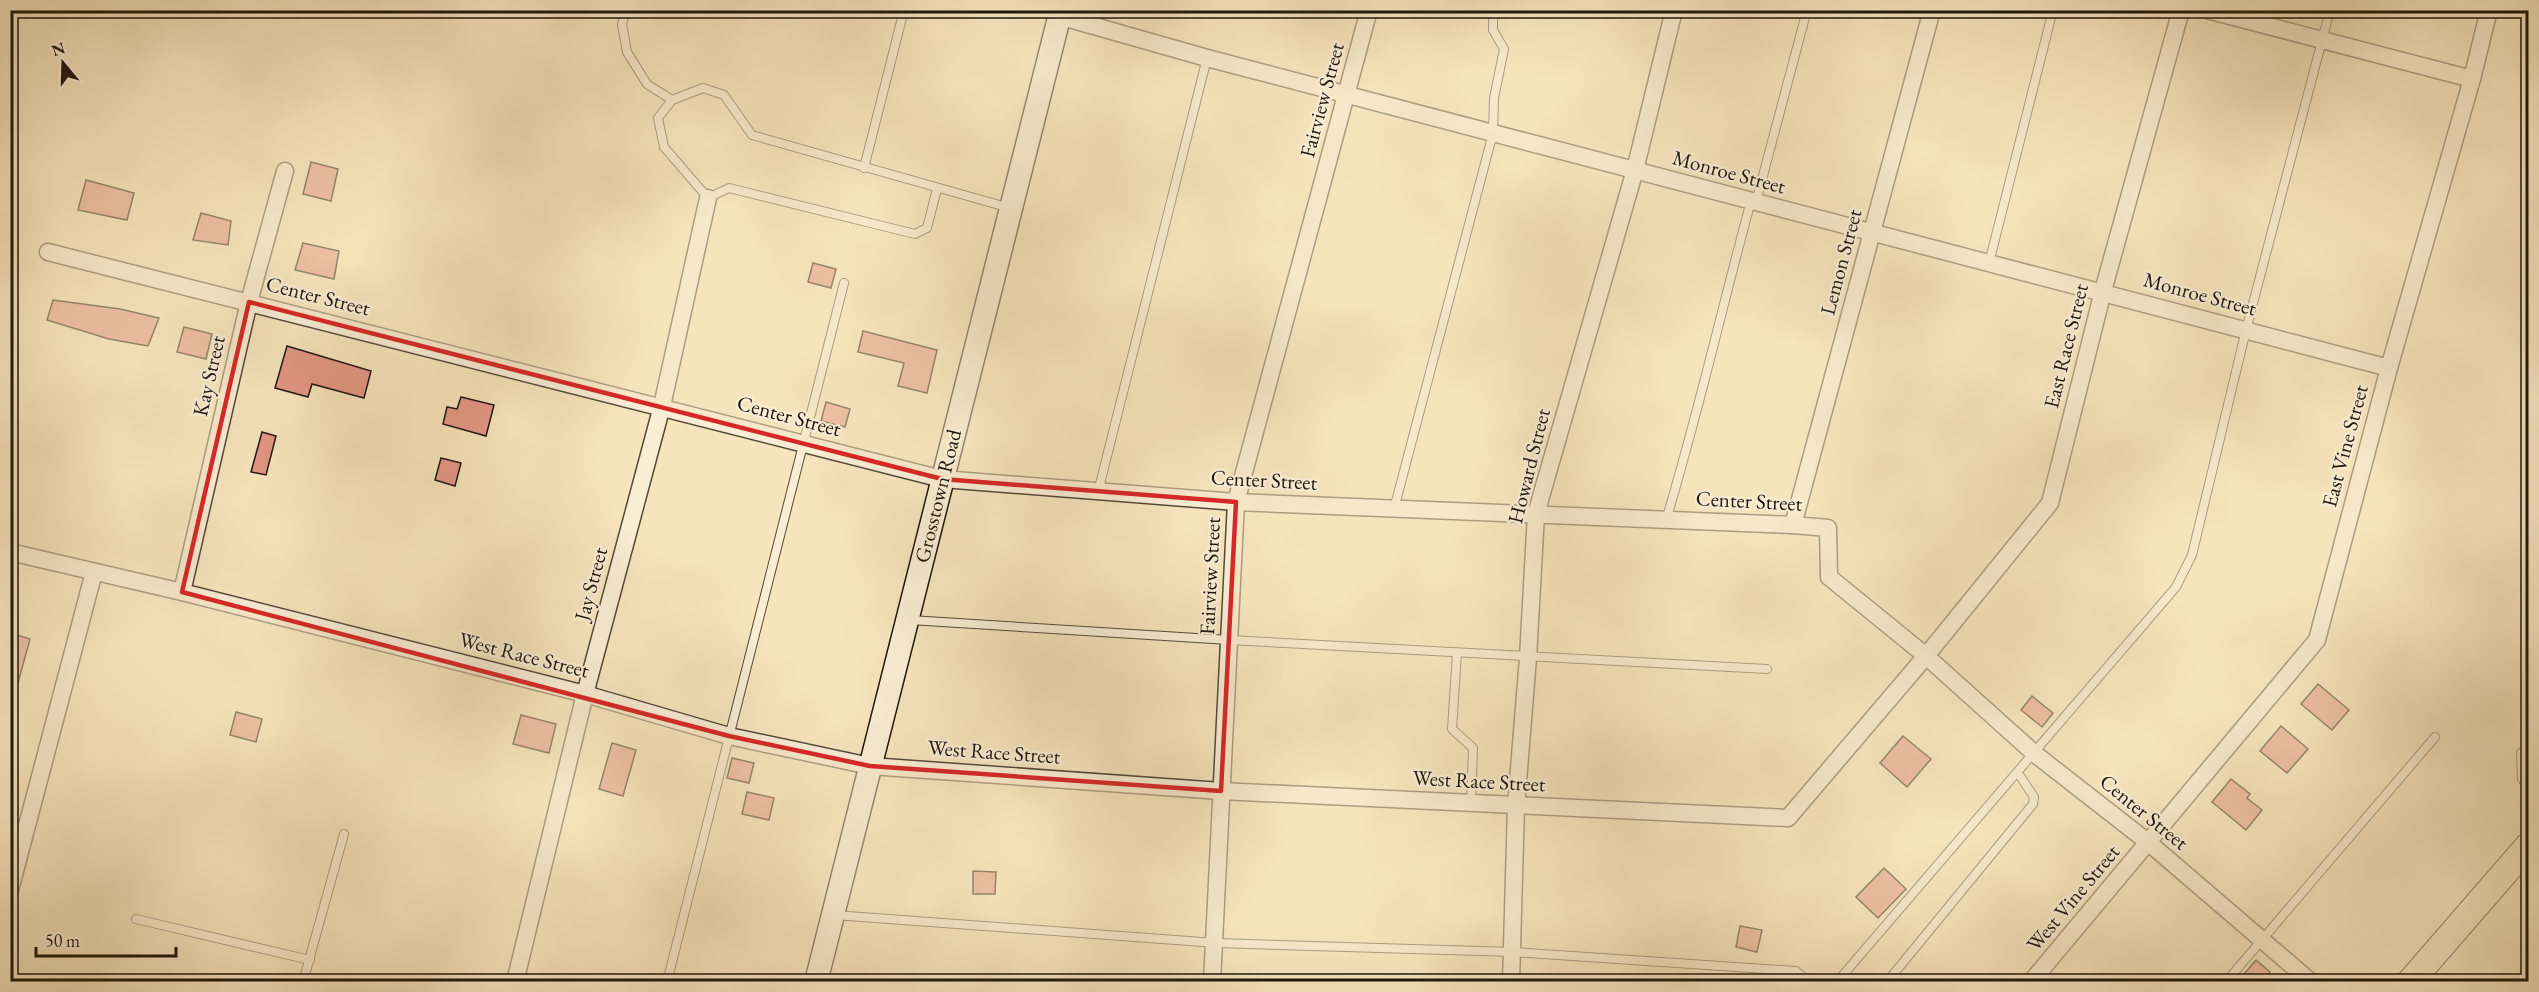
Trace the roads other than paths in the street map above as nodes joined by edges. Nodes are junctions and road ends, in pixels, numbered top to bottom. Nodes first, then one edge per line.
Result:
1 (626, 10) edge
2 (904, 10) edge
3 (1369, 10) edge
4 (1493, 10) edge
5 (1674, 10) edge
6 (1807, 10) edge
7 (1932, 10) edge
8 (2053, 10) edge
9 (2181, 10) edge
10 (2207, 10) edge
11 (2330, 10) edge
12 (2488, 10) edge
13 (1060, 13) edge
14 (2322, 39) junction
15 (1206, 58) junction
16 (2472, 79) junction
17 (1347, 94) junction
18 (672, 100) junction
19 (1493, 133) junction
20 (864, 168) junction
21 (1635, 170) junction
22 (285, 171) dead end
23 (937, 189) junction
24 (708, 198) junction
25 (1754, 202) junction
26 (1010, 208) junction
27 (1872, 234) junction
28 (48, 252) dead end
29 (1989, 263) junction
30 (844, 284) dead end
31 (2103, 291) junction
32 (249, 302) junction
33 (2246, 330) junction
34 (2389, 368) junction
35 (662, 406) junction
36 (805, 444) junction
37 (942, 479) junction
38 (1098, 493) junction
39 (1236, 502) junction
40 (1394, 509) junction
41 (1536, 514) junction
42 (1666, 520) junction
43 (1793, 525) junction
44 (10, 552) edge
45 (94, 572) junction
46 (182, 592) junction
47 (906, 620) junction
48 (1229, 640) junction
49 (1457, 653) junction
50 (1926, 656) junction
51 (1528, 657) junction
52 (1767, 669) dead end
53 (585, 694) junction
54 (729, 736) junction
55 (2435, 737) dead end
56 (2529, 746) edge
57 (2035, 754) junction
58 (870, 766) junction
59 (2018, 773) junction
60 (2529, 786) edge
61 (1221, 791) junction
62 (1471, 804) junction
63 (1516, 806) junction
64 (344, 834) dead end
65 (2149, 843) junction
66 (2529, 846) edge
67 (10, 890) edge
68 (833, 915) junction
69 (136, 919) dead end
70 (2260, 940) junction
71 (1216, 943) junction
72 (1514, 952) junction
73 (310, 960) junction
74 (303, 981) edge
75 (515, 981) edge
76 (667, 981) edge
77 (816, 981) edge
78 (1212, 981) edge
79 (1511, 981) edge
80 (1809, 981) edge
81 (1837, 981) edge
82 (1887, 981) edge
83 (2031, 981) edge
84 (2226, 981) edge
85 (2311, 981) edge
86 (2410, 981) edge

1 - 18 lane
2 - 20 lane
3 - 17 street, Fairview Street
4 - 19 lane
5 - 21 street, Howard Street
6 - 25 lane
7 - 27 street, Lemon Street
8 - 29 lane
9 - 31 street, East Race Street
10 - 14 street
11 - 14 lane
12 - 16 street, East Vine Street
13 - 15 street, Monroe Street
13 - 26 street, Grosstown Road
14 - 16 street
14 - 33 lane
15 - 17 street, Monroe Street
15 - 38 lane
16 - 34 street, East Vine Street
17 - 19 street, Monroe Street
17 - 39 street, Fairview Street
18 - 20 lane
18 - 24 lane
19 - 21 street, Monroe Street
19 - 40 lane
20 - 23 lane
21 - 25 street, Monroe Street
21 - 41 street, Howard Street
22 - 32 street, Kay Street
23 - 24 lane
23 - 26 lane
24 - 35 street, Jay Street
25 - 27 street, Monroe Street
25 - 42 lane
26 - 37 street, Grosstown Road
27 - 29 street, Monroe Street
27 - 43 street, Lemon Street
28 - 32 street, Center Street
29 - 31 street, Monroe Street
30 - 36 lane
31 - 33 street, Monroe Street
31 - 50 street, East Race Street
32 - 35 street, Center Street
32 - 46 street, Kay Street
33 - 34 street, Monroe Street
33 - 57 lane
34 - 65 street, East Vine Street
35 - 36 street, Center Street
35 - 53 street, Jay Street
36 - 37 street, Center Street
36 - 54 lane
37 - 38 street, Center Street
37 - 47 street, Grosstown Road
38 - 39 street, Center Street
39 - 40 street, Center Street
39 - 48 street, Fairview Street
40 - 41 street, Center Street
41 - 42 street, Center Street
41 - 51 street, Howard Street
42 - 43 street, Center Street
43 - 50 street, Center Street
44 - 45 street, West Race Street
45 - 46 street, West Race Street
45 - 67 street
46 - 53 street, West Race Street
47 - 48 lane
47 - 58 street, Grosstown Road
48 - 49 lane
48 - 61 street, Fairview Street
49 - 51 lane
49 - 62 lane
50 - 57 street, Center Street
50 - 63 street, West Race Street
51 - 52 lane
51 - 63 street, Howard Street
53 - 54 street, West Race Street
53 - 75 street, Jay Street
54 - 58 street, West Race Street
54 - 76 lane
55 - 70 lane
56 - 60 lane
57 - 59 lane
57 - 65 street, Center Street
58 - 61 street, West Race Street
58 - 68 street, Grosstown Road
59 - 81 lane
59 - 82 lane
61 - 62 street, West Race Street
61 - 71 street, Fairview Street
62 - 63 street, West Race Street
63 - 72 street, Howard Street
64 - 73 lane
65 - 70 street, Center Street
65 - 83 street, West Vine Street
66 - 86 main road
68 - 71 lane
68 - 77 street, Grosstown Road
69 - 73 lane
70 - 84 lane
70 - 85 street, Center Street
71 - 72 lane
71 - 78 street, Fairview Street
72 - 79 street, Howard Street
72 - 80 lane
73 - 74 lane

